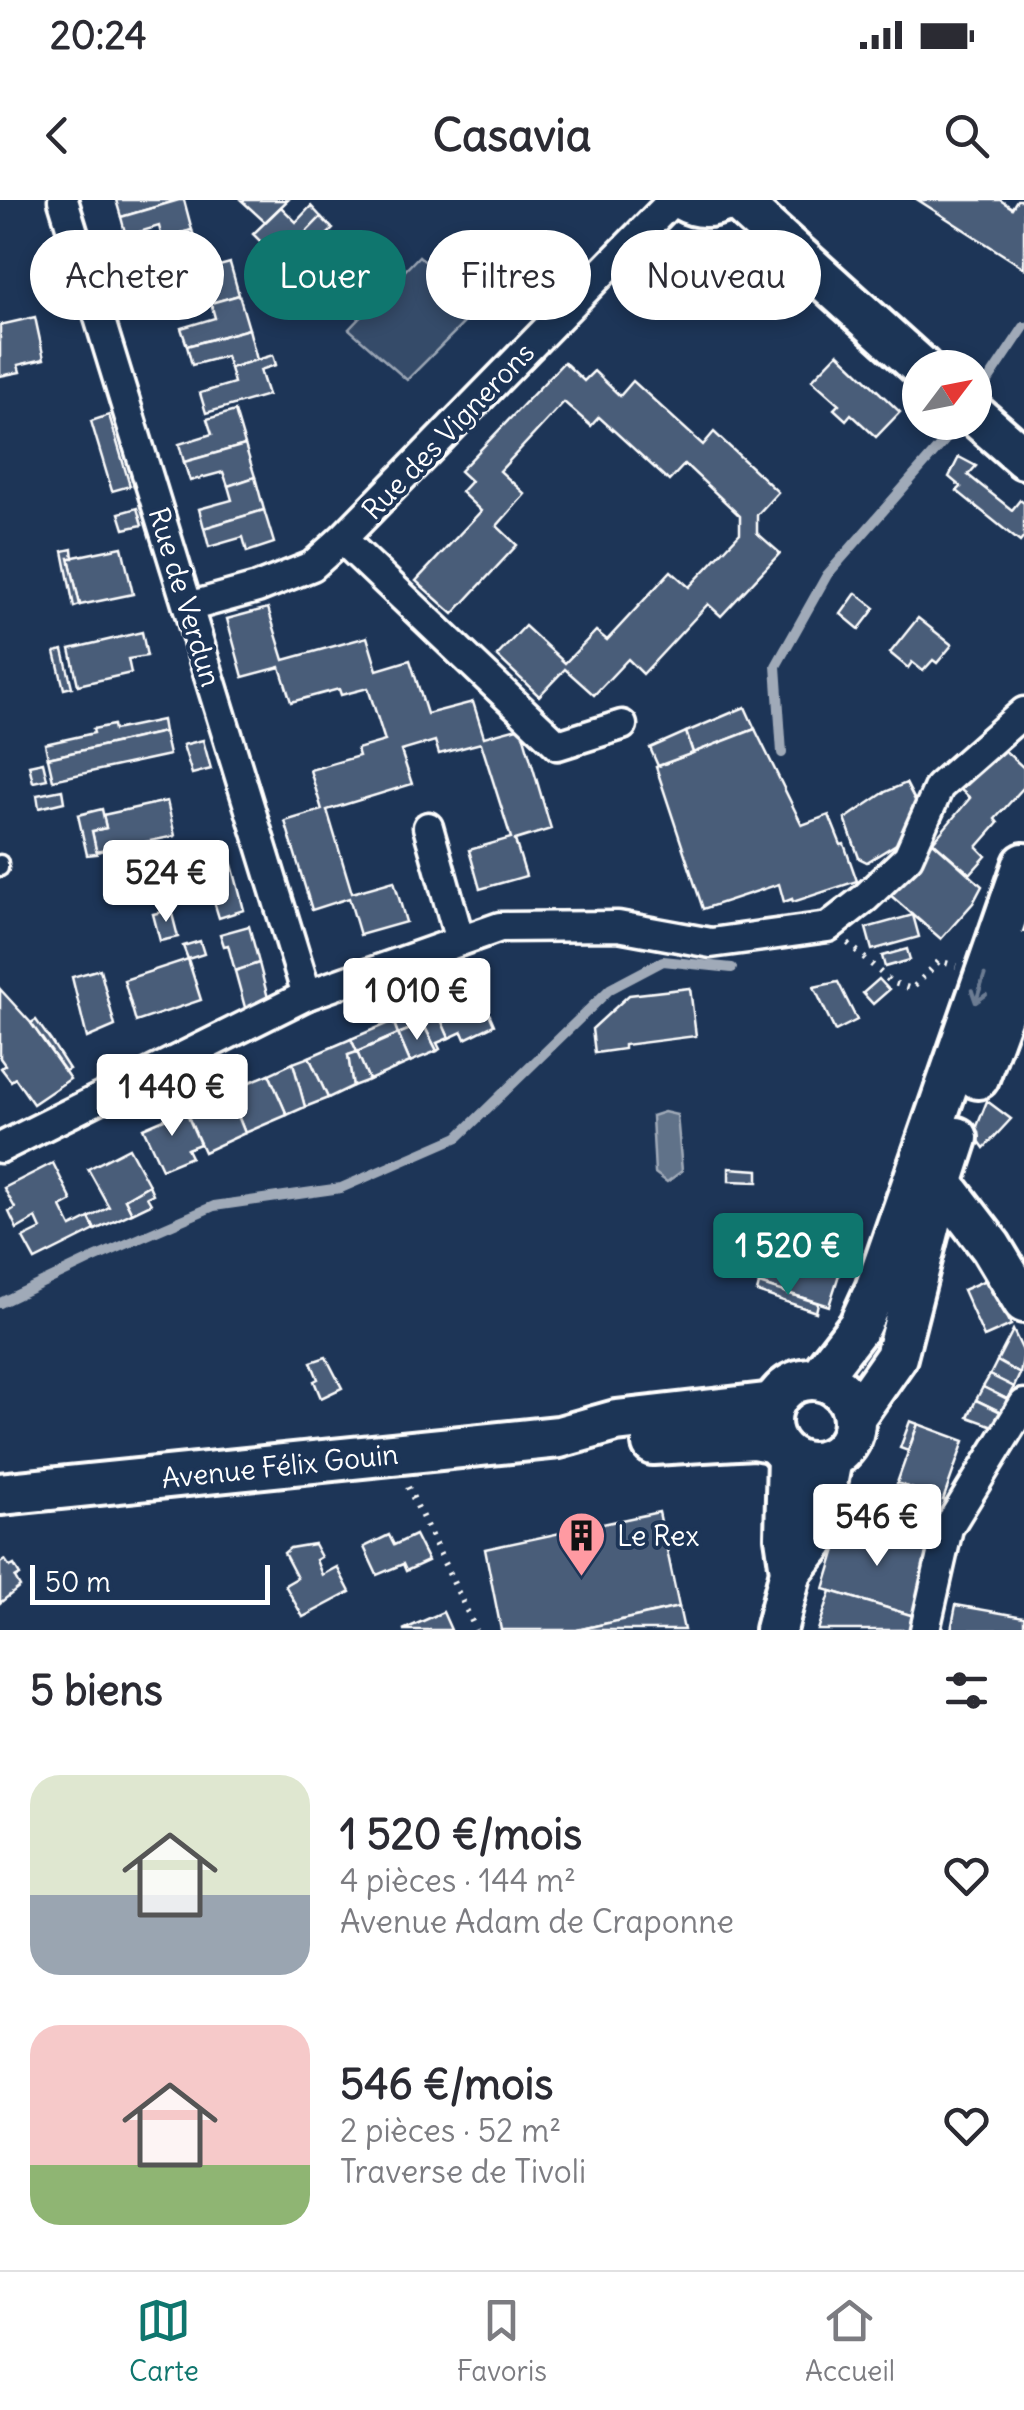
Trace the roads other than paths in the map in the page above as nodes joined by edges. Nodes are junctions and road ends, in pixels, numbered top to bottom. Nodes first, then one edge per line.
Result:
1 (64, 200) edge
2 (672, 200) edge
3 (683, 200) edge
4 (726, 200) edge
5 (736, 200) edge
6 (902, 350) edge
7 (992, 430) edge
8 (1023, 457) edge
9 (342, 540) junction
10 (188, 607) junction
11 (1024, 712) edge
12 (622, 725) dead end
13 (428, 827) dead end
14 (1024, 864) edge
15 (460, 941) junction
16 (1024, 952) edge
17 (307, 995) junction
18 (3, 1140) edge
19 (942, 1183) junction
20 (1024, 1302) edge
21 (818, 1380) junction
22 (1024, 1404) edge
23 (854, 1417) junction
24 (779, 1434) junction
25 (831, 1459) junction
26 (0, 1494) edge
27 (791, 1571) junction
28 (776, 1630) edge
29 (925, 1630) edge

1 - 10 street, Rue de Verdun
2 - 9 street, Rue des Vignerons
3 - 4 main road
5 - 6 main road
7 - 8 main road
9 - 10 street, Rue des Vignerons
9 - 12 street
10 - 17 street, Rue de Verdun
11 - 15 street
13 - 15 street
14 -> 21 main road
15 - 17 street
16 - 19 main road
17 - 18 street
19 - 20 main road
19 - 23 main road
21 - 23 main road
21 - 24 main road
22 - 29 street
23 - 25 main road
24 - 25 main road
24 - 26 main road, Avenue Félix Gouin
24 - 27 main road
25 - 27 main road
27 - 28 main road

